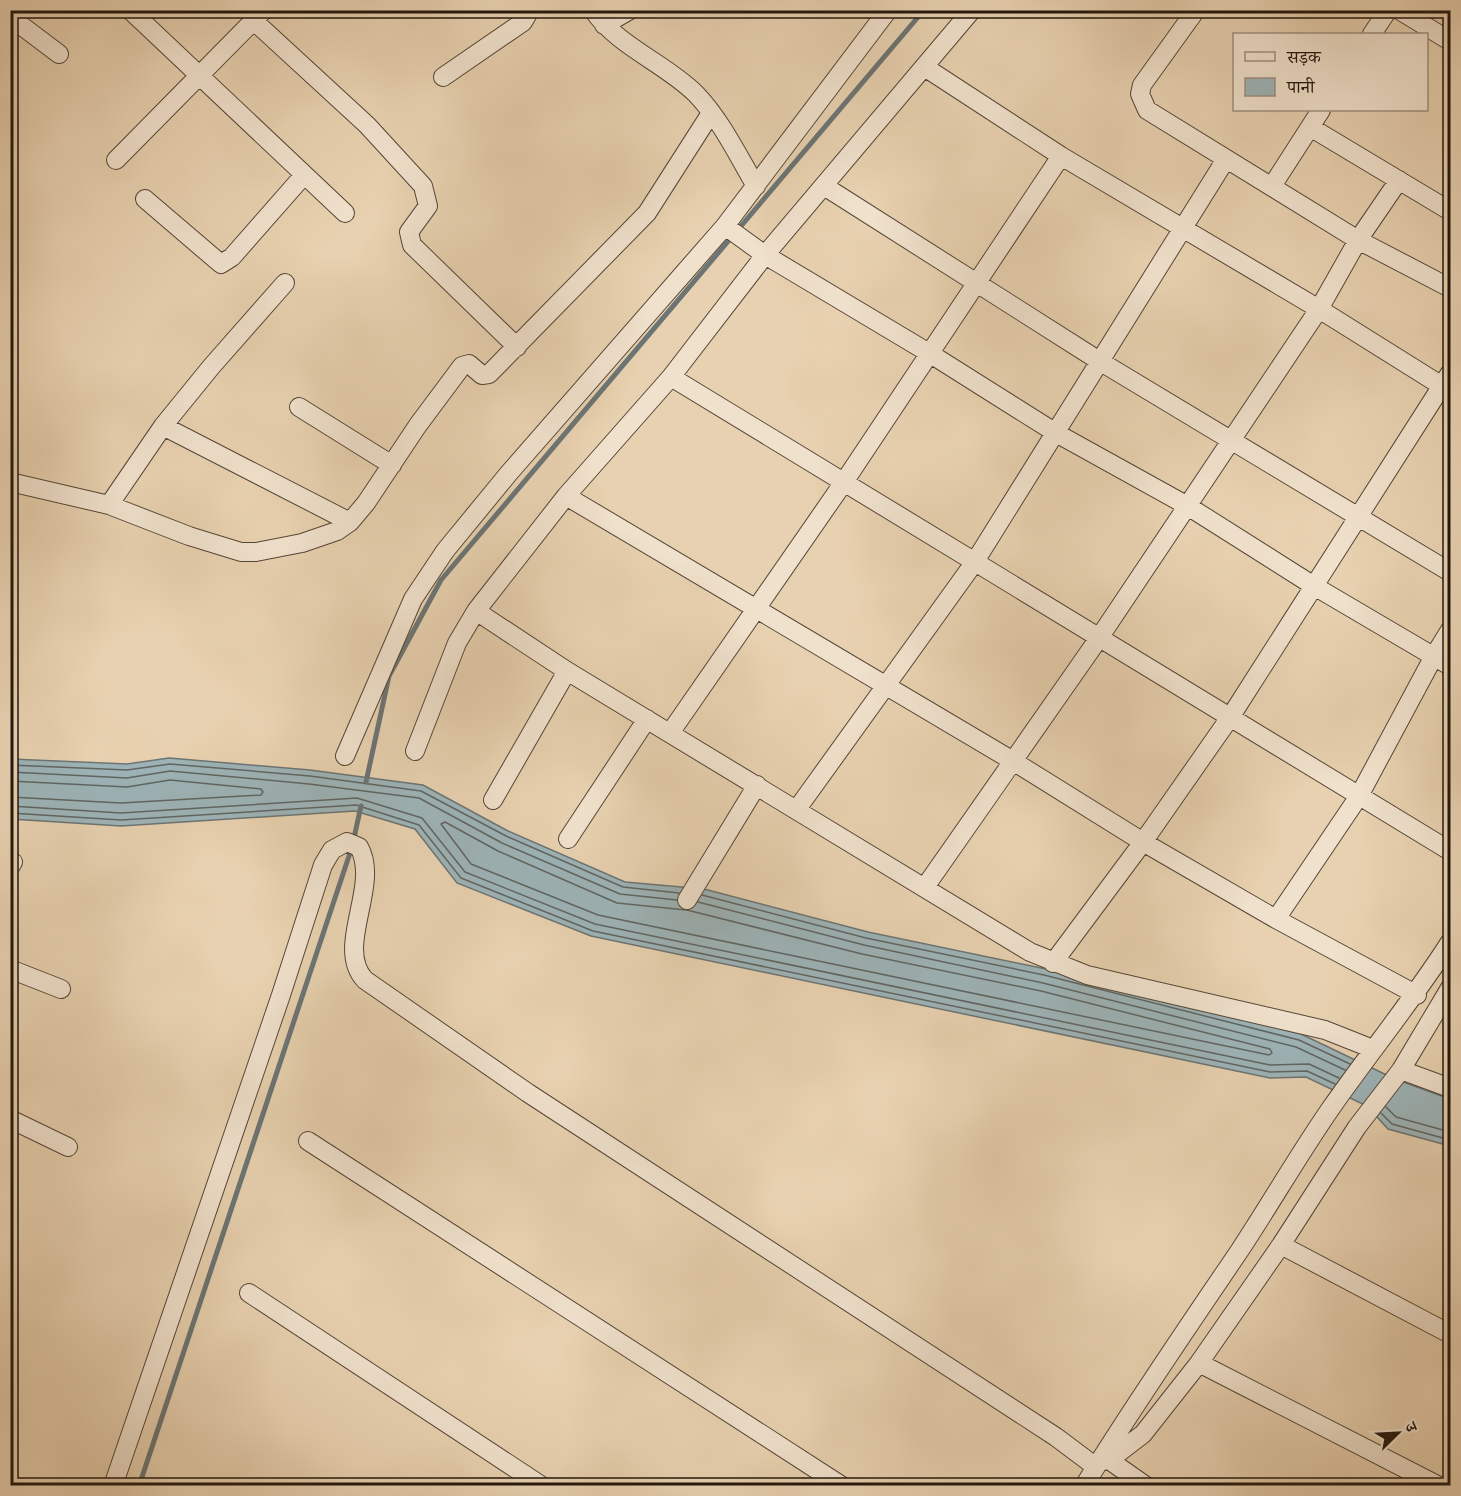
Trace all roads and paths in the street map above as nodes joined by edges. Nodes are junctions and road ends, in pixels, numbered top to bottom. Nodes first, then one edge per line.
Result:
1 (130, 10) edge
2 (530, 10) edge
3 (630, 10) edge
4 (972, 10) edge
5 (1196, 10) edge
6 (1388, 10) edge
7 (1399, 10) edge
8 (879, 13) edge
9 (259, 15) edge
10 (10, 17) edge
11 (598, 18) edge
12 (1373, 33) edge
13 (1450, 40) edge
14 (59, 54) dead end
15 (926, 68) junction
16 (197, 75) junction
17 (443, 76) dead end
18 (1320, 111) edge
19 (711, 112) junction
20 (1310, 127) junction
21 (1061, 156) junction
22 (1226, 159) junction
23 (116, 160) dead end
24 (304, 175) junction
25 (1399, 180) junction
26 (756, 186) junction
27 (824, 186) junction
28 (1272, 186) junction
29 (145, 200) dead end
30 (1450, 211) edge
31 (345, 213) dead end
32 (1182, 228) junction
33 (728, 229) junction
34 (1358, 240) junction
35 (758, 249) junction
36 (285, 283) dead end
37 (976, 284) junction
38 (1450, 288) edge
39 (1319, 309) junction
40 (517, 347) junction
41 (929, 352) junction
42 (1101, 363) junction
43 (670, 377) junction
44 (1448, 383) edge
45 (298, 407) dead end
46 (163, 426) junction
47 (1056, 433) junction
48 (1230, 440) junction
49 (392, 465) junction
50 (10, 482) edge
51 (844, 482) junction
52 (566, 496) junction
53 (109, 505) junction
54 (1186, 505) junction
55 (1358, 518) junction
56 (350, 522) junction
57 (974, 563) junction
58 (1450, 572) edge
59 (1314, 586) junction
60 (756, 608) junction
61 (476, 611) junction
62 (1450, 630) edge
63 (1099, 638) junction
64 (1434, 656) junction
65 (1450, 666) edge
66 (567, 670) junction
67 (886, 685) junction
68 (1231, 716) junction
69 (647, 719) junction
70 (670, 733) junction
71 (415, 750) dead end
72 (345, 756) dead end
73 (1013, 761) junction
74 (758, 785) junction
75 (1359, 796) junction
76 (493, 800) dead end
77 (797, 810) junction
78 (568, 839) dead end
79 (1143, 842) junction
80 (1450, 851) edge
81 (925, 887) junction
82 (687, 900) dead end
83 (1276, 919) junction
84 (1450, 942) edge
85 (1053, 963) junction
86 (10, 969) edge
87 (1450, 988) edge
88 (61, 989) dead end
89 (1417, 995) junction
90 (1370, 1053) junction
91 (1401, 1070) junction
92 (1450, 1088) edge
93 (10, 1119) edge
94 (308, 1141) dead end
95 (68, 1146) dead end
96 (1281, 1245) junction
97 (249, 1293) dead end
98 (1450, 1334) edge
99 (1199, 1363) junction
100 (1101, 1463) junction
101 (113, 1485) edge
102 (542, 1485) edge
103 (842, 1485) edge
104 (1084, 1485) edge
105 (1146, 1485) edge
106 (1439, 1485) edge

1 - 16 street
2 - 17 street
3 - 11 street
4 - 15 street
5 - 22 street
6 - 12 street
7 - 13 street
8 - 26 street
9 - 16 street
9 - 40 street
10 - 14 street
11 - 19 street
15 - 21 street
15 - 27 street
16 - 23 street
16 - 24 street
18 - 20 street
19 - 26 street
19 - 40 street
20 - 25 street
20 - 28 street
21 - 32 street
21 - 37 street
22 - 28 street
22 - 32 street
24 - 29 street
24 - 31 street
25 - 30 street
25 - 34 street
26 - 33 street
27 - 35 street
27 - 37 street
28 - 34 street
32 - 39 street
32 - 42 street
33 - 35 street
33 - 72 street
34 - 38 street
34 - 39 street
35 - 41 street
35 - 43 street
36 - 46 street
37 - 41 street
37 - 42 street
39 - 44 street
39 - 48 street
40 - 49 street
41 - 47 street
41 - 51 street
42 - 47 street
42 - 48 street
43 - 51 street
43 - 52 street
44 - 55 street
45 - 49 street
46 - 53 street
46 - 56 street
47 - 54 street
47 - 57 street
48 - 54 street
48 - 55 street
49 - 56 street
50 - 53 street
51 - 57 street
51 - 60 street
52 - 60 street
52 - 61 street
53 - 56 street
54 - 59 street
54 - 63 street
55 - 58 street
55 - 59 street
57 - 63 street
57 - 67 street
59 - 64 street
59 - 68 street
60 - 67 street
60 - 70 street
61 - 66 street
61 - 71 street
62 - 64 street
63 - 68 street
63 - 73 street
64 - 65 street
64 - 75 street
66 - 69 street
66 - 76 street
67 - 73 street
67 - 77 street
68 - 75 street
68 - 79 street
69 - 70 street
69 - 78 street
70 - 74 street
73 - 79 street
73 - 81 street
74 - 77 street
74 - 82 street
75 - 80 street
75 - 83 street
77 - 81 street
79 - 83 street
79 - 85 street
81 - 85 street
83 - 89 street
84 - 89 street
85 - 90 street
86 - 88 street
87 - 91 street
89 - 90 street
90 - 100 street
91 - 92 street
91 - 96 street
93 - 95 street
94 - 103 street
96 - 98 street
96 - 99 street
97 - 102 street
99 - 100 street
99 - 106 street
100 - 101 street
100 - 104 street
100 - 105 street

